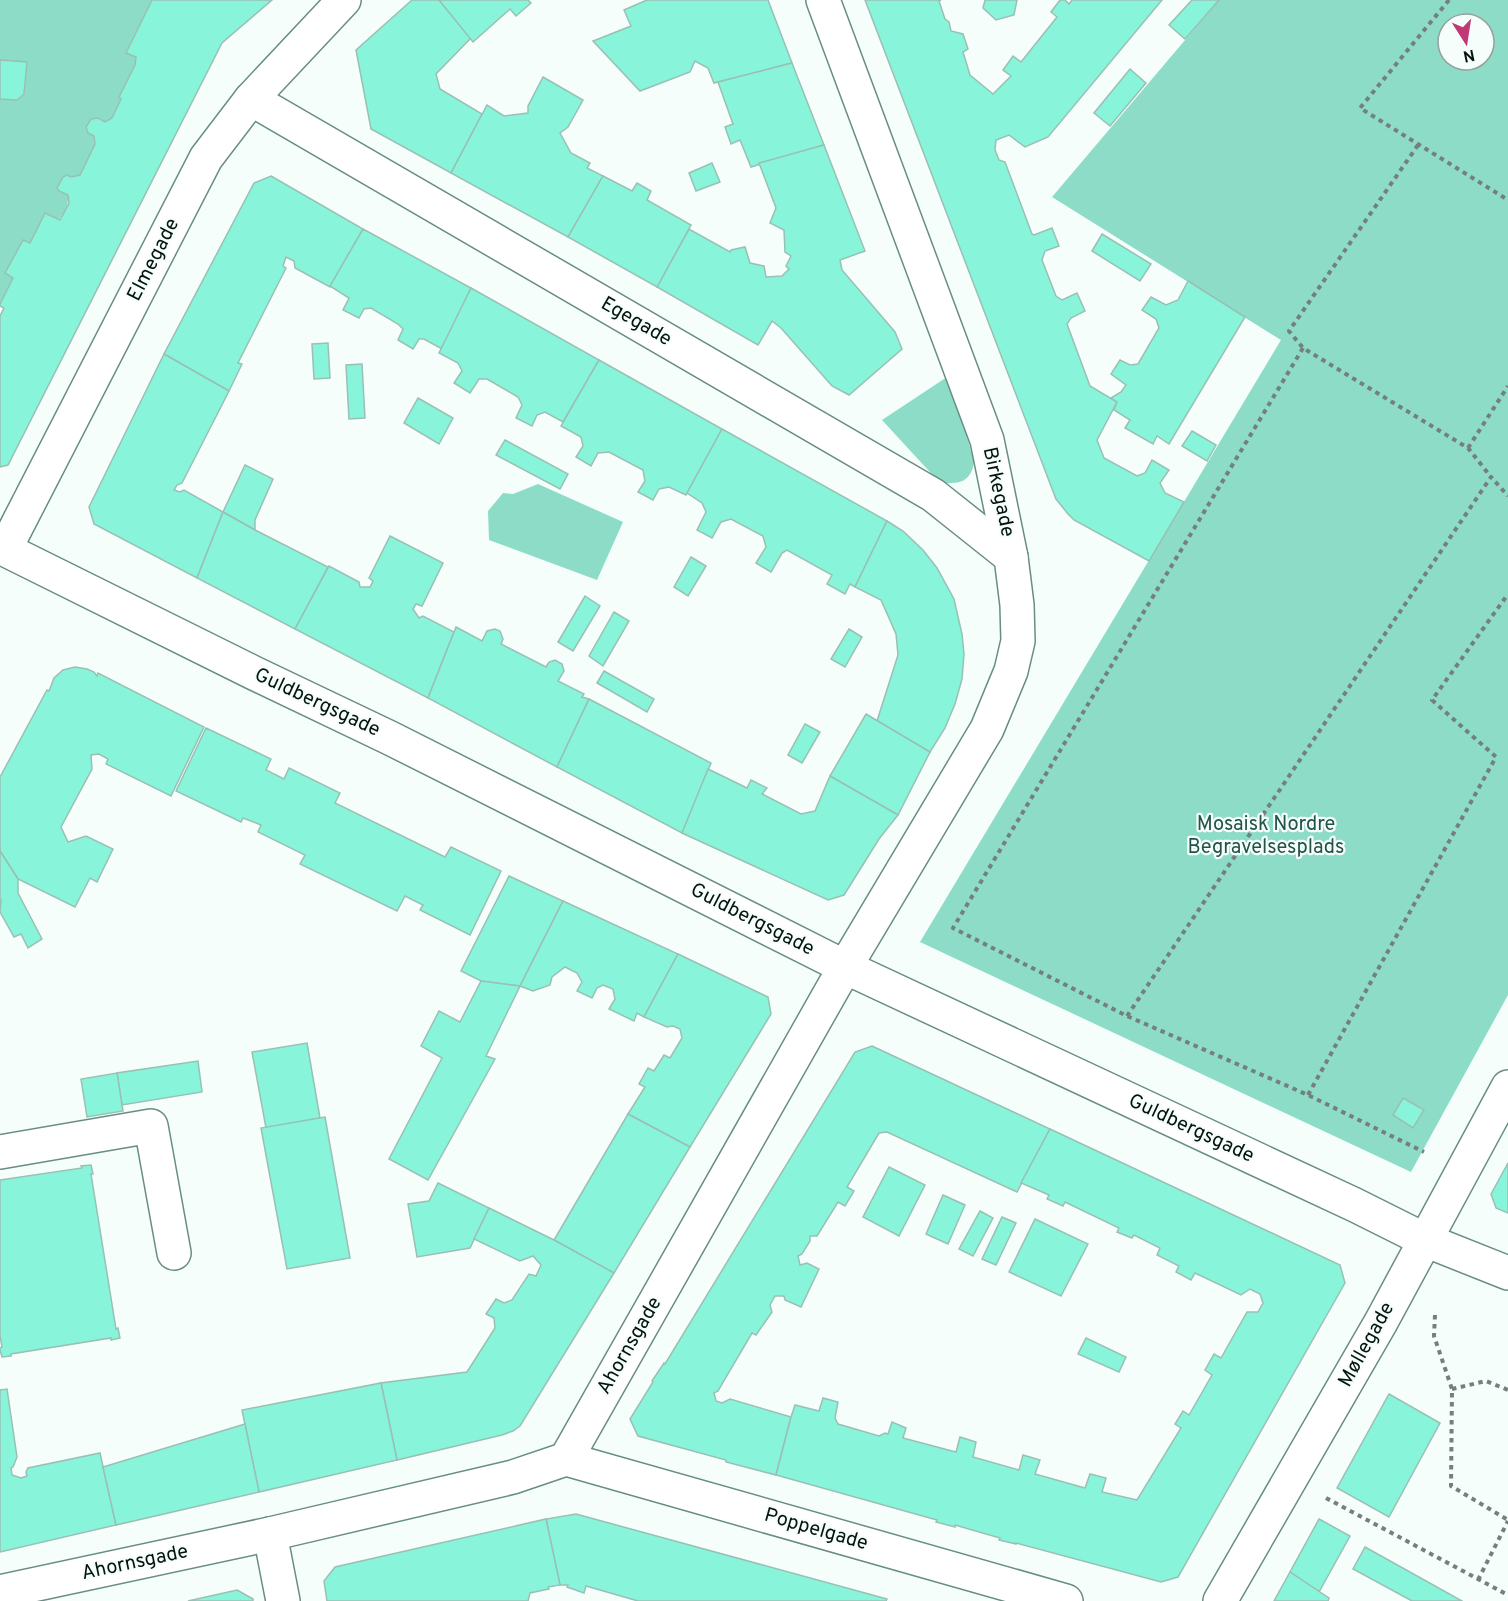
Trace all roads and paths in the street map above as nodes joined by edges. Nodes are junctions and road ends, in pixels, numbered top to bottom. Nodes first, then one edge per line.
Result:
1 (344, 0) edge
2 (823, 0) edge
3 (1449, 0) edge
4 (251, 99) junction
5 (1418, 145) junction
6 (1508, 200) edge
7 (1303, 348) junction
8 (1508, 386) edge
9 (1468, 448) junction
10 (1491, 477) junction
11 (1508, 496) edge
12 (2, 548) edge
13 (1011, 558) junction
14 (1508, 594) edge
15 (844, 967) junction
16 (1126, 1016) junction
17 (1508, 1087) edge
18 (1308, 1095) junction
19 (1421, 1150) dead end
20 (0, 1152) edge
21 (1425, 1240) junction
22 (174, 1253) dead end
23 (1508, 1273) edge
24 (1436, 1308) dead end
25 (1452, 1389) junction
26 (1508, 1390) edge
27 (566, 1459) junction
28 (1291, 1479) junction
29 (1508, 1520) edge
30 (270, 1534) junction
31 (1478, 1580) junction
32 (0, 1592) edge
33 (1508, 1595) edge
34 (283, 1601) edge
35 (1066, 1601) edge
36 (1220, 1601) edge

1 - 4 street, Elmegade
2 - 13 street, Birkegade
3 - 5 path
4 - 12 street, Elmegade
4 - 13 street, Egegade
5 - 6 path
5 - 7 path
7 - 9 path
7 - 16 path
8 - 9 path
9 - 10 path
10 - 11 path
10 - 16 path
12 - 15 street, Guldbergsgade
13 - 15 street, Birkegade
14 - 18 path
15 - 21 street, Guldbergsgade
15 - 27 street, Ahornsgade
16 - 18 path
17 - 21 street, Møllegade
18 - 19 path
20 - 22 street
21 - 23 street, Guldbergsgade
21 - 28 street, Møllegade
24 - 25 path
25 - 26 path
25 - 29 path
27 - 30 street, Ahornsgade
27 - 35 street, Poppelgade
28 - 31 path
28 - 36 street, Møllegade
29 - 31 path
30 - 32 street, Ahornsgade
30 - 34 street
31 - 33 path

